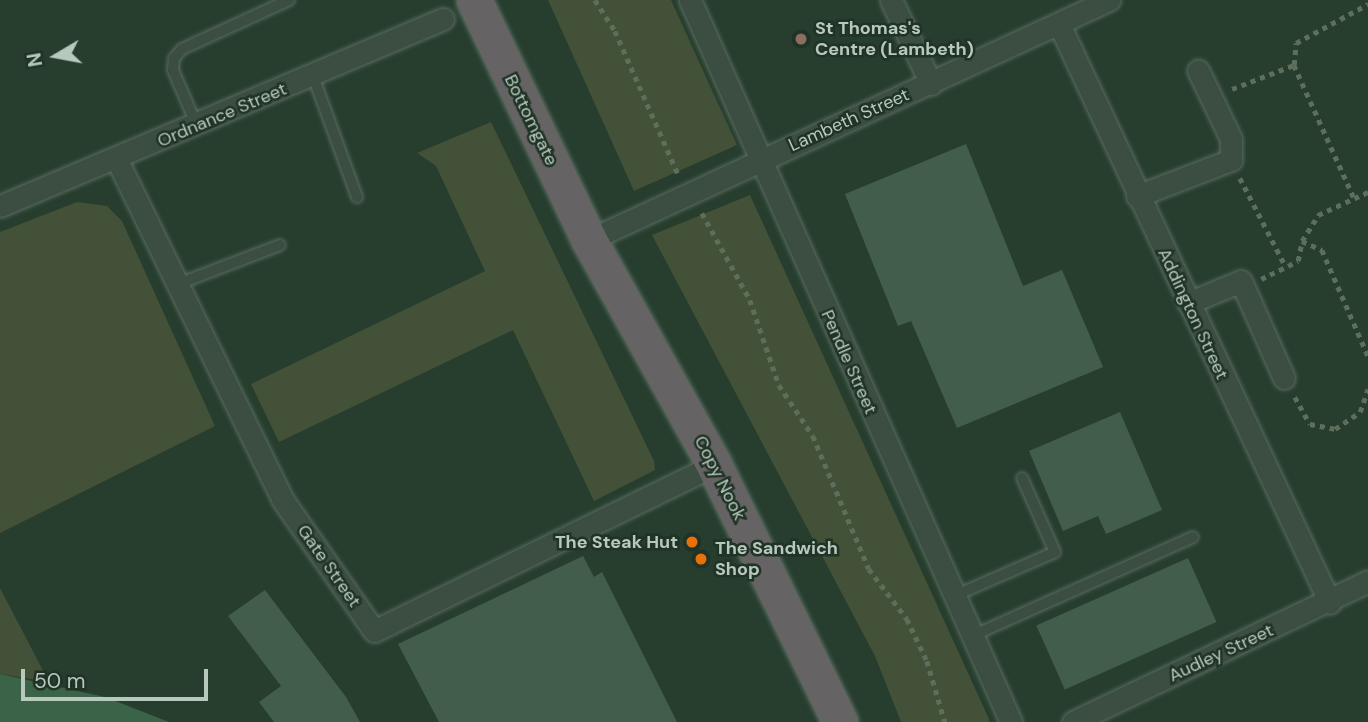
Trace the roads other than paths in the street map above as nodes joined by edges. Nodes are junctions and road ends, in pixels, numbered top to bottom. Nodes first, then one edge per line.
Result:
1 (289, 0) edge
2 (474, 0) edge
3 (690, 0) edge
4 (891, 0) edge
5 (1109, 0) edge
6 (443, 19) dead end
7 (1059, 24) junction
8 (1198, 70) dead end
9 (313, 76) junction
10 (931, 84) junction
11 (197, 126) junction
12 (117, 160) junction
13 (759, 161) junction
14 (1137, 196) junction
15 (357, 197) dead end
16 (0, 206) edge
17 (589, 240) junction
18 (280, 244) dead end
19 (177, 284) junction
20 (1188, 303) junction
21 (1284, 378) road end
22 (714, 465) junction
23 (1022, 478) dead end
24 (1192, 537) dead end
25 (1368, 582) edge
26 (954, 596) junction
27 (1331, 603) junction
28 (972, 636) junction
29 (840, 722) edge
30 (1011, 722) edge
31 (1073, 722) edge

1 - 11 lane
2 - 17 highway, Bottomgate
3 - 13 street, Pendle Street
4 - 10 street
5 - 7 street, Lambeth Street
6 - 9 street, Ordnance Street
7 - 10 street, Lambeth Street
7 - 14 street, Addington Street
8 - 14 street
9 - 11 street, Ordnance Street
9 - 15 lane
10 - 13 street, Lambeth Street
11 - 12 street, Ordnance Street
12 - 16 street, Ordnance Street
12 - 19 street, Gate Street
13 - 17 street, Lambeth Street
13 - 26 street, Pendle Street
14 - 20 street, Addington Street
17 - 22 highway, Copy Nook
18 - 19 lane
19 - 22 street, Gate Street
20 - 21 street
20 - 27 street, Addington Street
22 - 29 highway, Copy Nook
23 - 26 lane
24 - 28 lane
25 - 27 street, Audley Street
26 - 28 street, Pendle Street
27 - 31 street, Audley Street
28 - 30 street, Pendle Street

